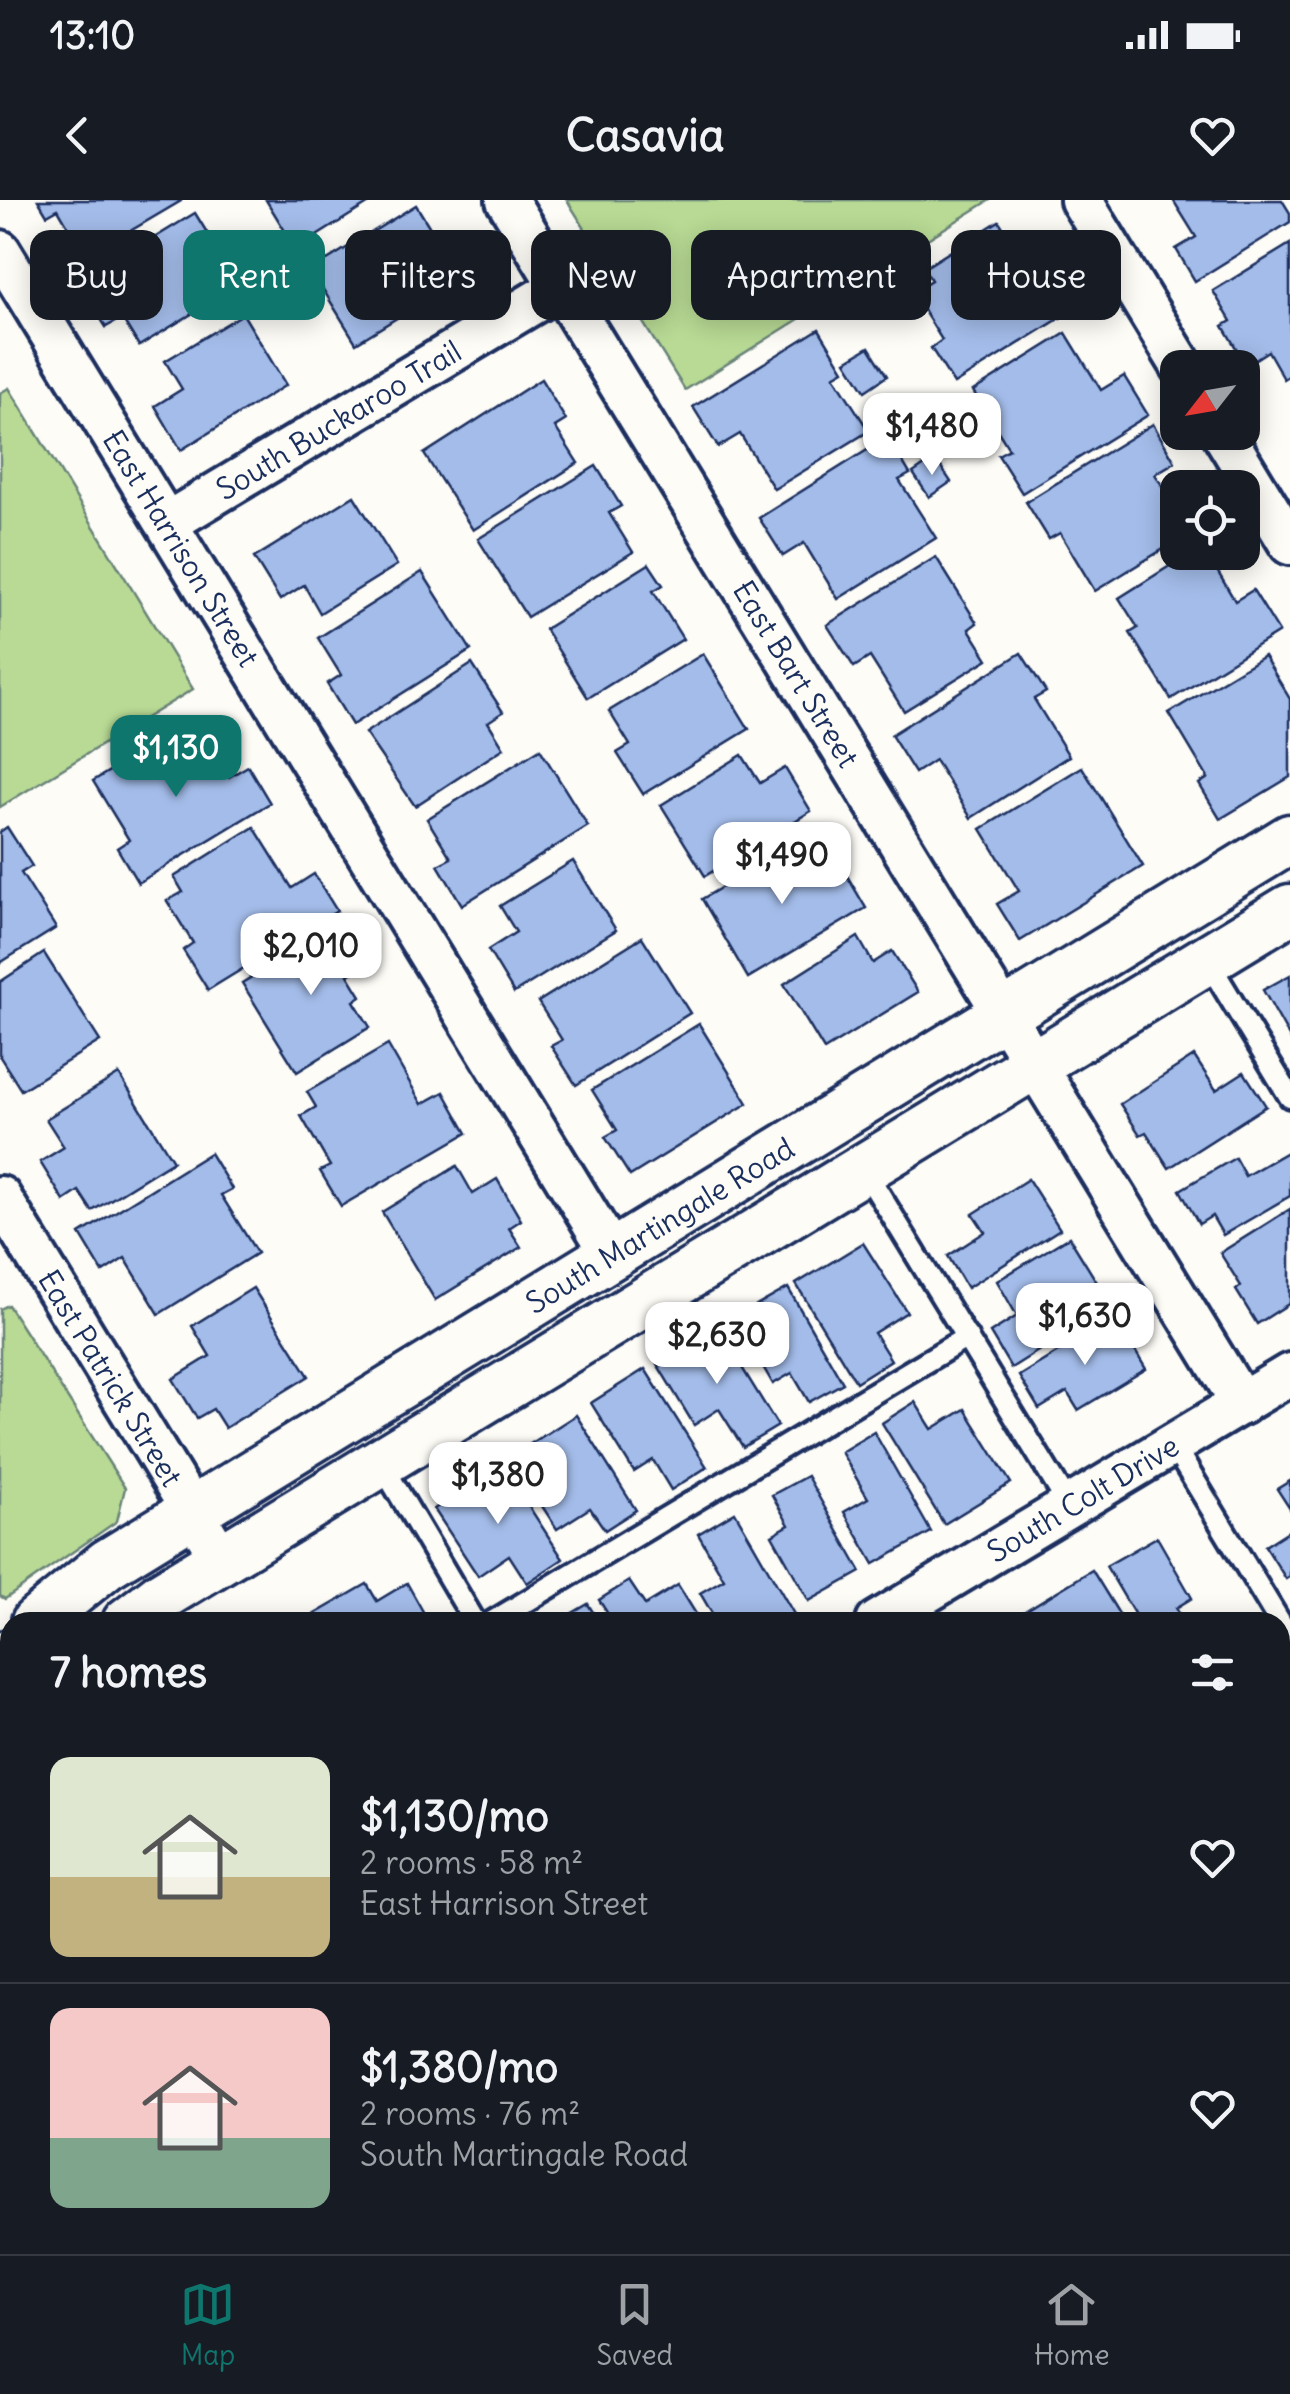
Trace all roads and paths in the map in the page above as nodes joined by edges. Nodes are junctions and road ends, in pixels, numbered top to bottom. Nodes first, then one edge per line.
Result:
1 (507, 200) edge
2 (1081, 200) edge
3 (531, 240) edge
4 (0, 251) edge
5 (531, 305) edge
6 (580, 320) edge
7 (1171, 350) edge
8 (1233, 450) edge
9 (167, 523) junction
10 (1290, 544) edge
11 (1290, 840) edge
12 (1290, 909) edge
13 (1207, 960) junction
14 (1004, 1013) junction
15 (1035, 1065) junction
16 (1290, 1097) edge
17 (864, 1171) junction
18 (0, 1197) edge
19 (612, 1254) junction
20 (967, 1338) junction
21 (1290, 1374) edge
22 (1242, 1404) junction
23 (1173, 1445) junction
24 (381, 1463) junction
25 (1070, 1507) junction
26 (192, 1512) junction
27 (222, 1560) junction
28 (48, 1612) edge
29 (140, 1612) edge
30 (468, 1612) edge
31 (509, 1612) edge
32 (894, 1612) edge
33 (1273, 1612) edge

1 - 3 street, East Bart Street
2 - 7 street
4 - 9 street, East Harrison Street
5 - 9 street, South Buckaroo Trail
6 - 14 street, East Bart Street
8 - 10 street
9 - 19 street, East Harrison Street
11 - 14 street, South Martingale Road
12 - 13 street, South Martingale Road
13 - 15 street, South Martingale Road
13 - 16 lane
14 - 15 street, East Bart Street
14 - 19 street, South Martingale Road
15 - 17 street, South Martingale Road
15 - 22 street, East Bart Street
17 - 20 lane
17 - 24 street, South Martingale Road
18 - 26 street, East Patrick Street
19 - 26 street, South Martingale Road
20 - 25 lane
20 - 31 lane
21 - 22 street, South Colt Drive
22 - 23 street, South Colt Drive
23 - 25 street, South Colt Drive
23 - 33 lane
24 - 27 street, South Martingale Road
24 - 30 lane
25 - 32 street, South Colt Drive
26 - 27 street, East Patrick Street
26 - 28 street, South Martingale Road
27 - 29 street, South Martingale Road

